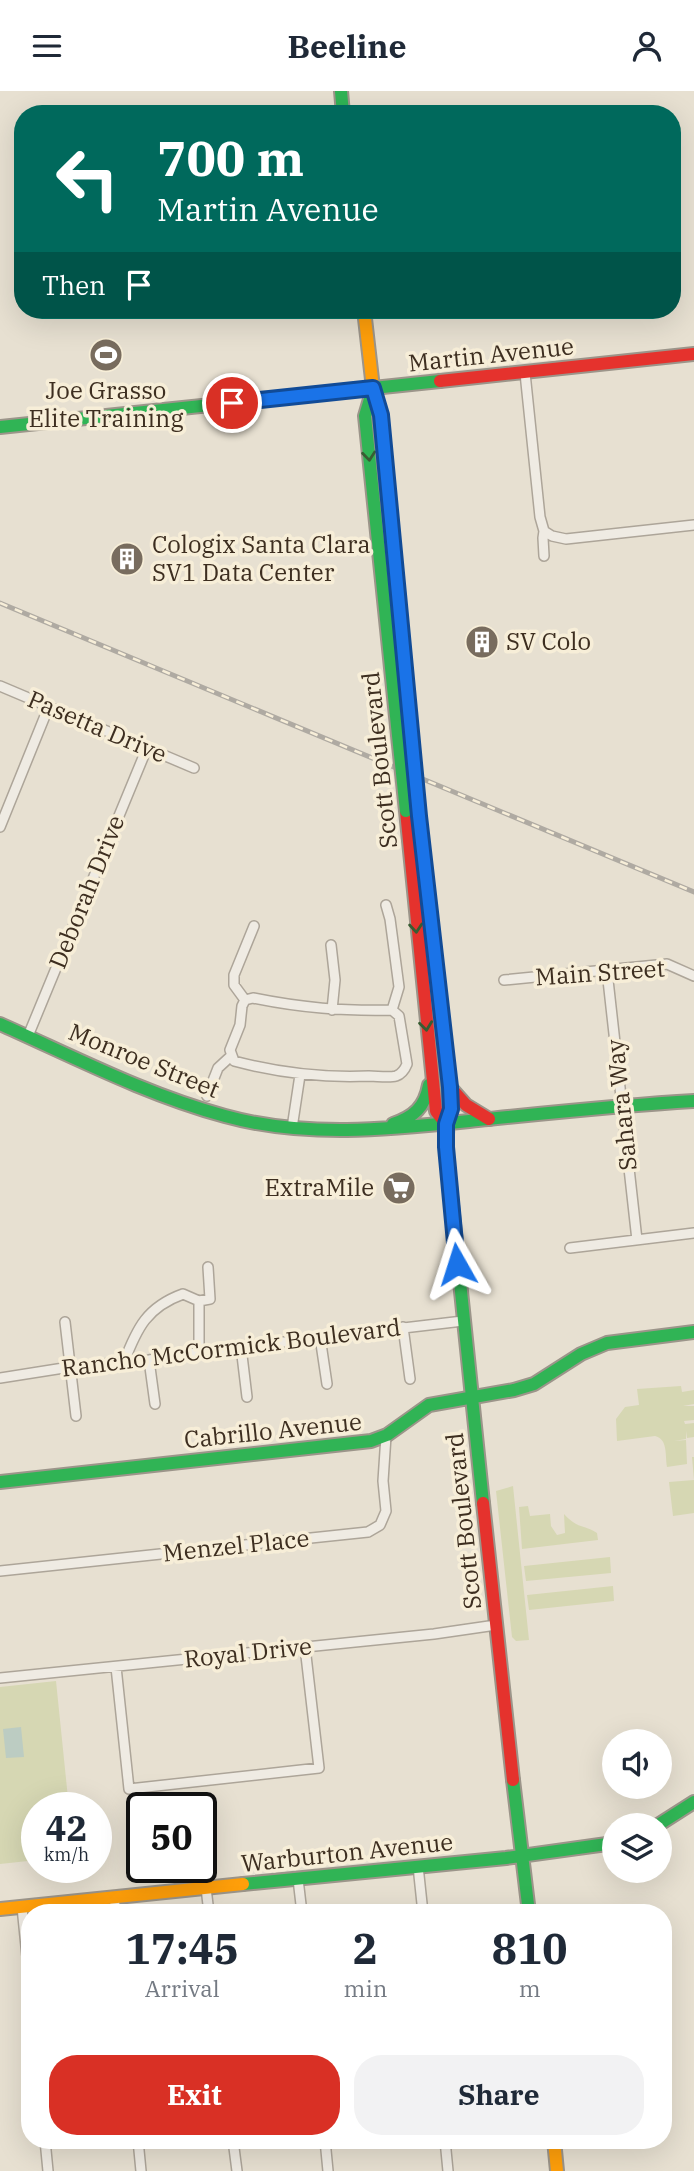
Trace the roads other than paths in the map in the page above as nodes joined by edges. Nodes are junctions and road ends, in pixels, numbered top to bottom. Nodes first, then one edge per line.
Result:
1 (365, 319) edge
2 (694, 354) edge
3 (525, 373) junction
4 (373, 388) junction
5 (0, 427) edge
6 (694, 525) edge
7 (544, 531) junction
8 (544, 556) dead end
9 (0, 686) edge
10 (49, 706) junction
11 (147, 748) junction
12 (194, 768) dead end
13 (0, 827) edge
14 (386, 905) dead end
15 (254, 926) dead end
16 (331, 946) dead end
17 (607, 971) junction
18 (694, 976) edge
19 (504, 980) dead end
20 (245, 1000) junction
21 (332, 1010) junction
22 (392, 1010) junction
23 (0, 1024) edge
24 (28, 1036) junction
25 (231, 1056) junction
26 (430, 1064) junction
27 (300, 1075) junction
28 (450, 1087) junction
29 (207, 1096) dead end
30 (694, 1101) edge
31 (621, 1105) junction
32 (489, 1119) junction
33 (446, 1124) junction
34 (292, 1128) junction
35 (373, 1130) junction
36 (694, 1233) edge
37 (636, 1240) junction
38 (570, 1248) dead end
39 (208, 1267) dead end
40 (199, 1301) junction
41 (463, 1321) junction
42 (65, 1322) dead end
43 (403, 1327) junction
44 (694, 1332) edge
45 (320, 1337) junction
46 (241, 1346) junction
47 (199, 1352) junction
48 (149, 1360) junction
49 (124, 1362) junction
50 (70, 1367) junction
51 (0, 1378) edge
52 (410, 1379) dead end
53 (327, 1384) dead end
54 (247, 1397) dead end
55 (472, 1398) junction
56 (155, 1404) dead end
57 (76, 1416) dead end
58 (386, 1436) junction
59 (0, 1482) edge
60 (0, 1571) edge
61 (496, 1625) junction
62 (305, 1647) junction
63 (116, 1667) junction
64 (0, 1678) edge
65 (694, 1802) edge
66 (672, 1816) edge
67 (602, 1845) edge
68 (523, 1856) junction
69 (418, 1866) junction
70 (298, 1878) junction
71 (206, 1888) junction
72 (114, 1897) junction
73 (50, 1904) edge
74 (115, 1904) edge
75 (208, 1904) edge
76 (301, 1904) edge
77 (422, 1904) edge
78 (528, 1904) edge
79 (21, 1907) edge
80 (0, 1909) edge
81 (46, 2149) edge
82 (139, 2149) edge
83 (234, 2149) edge
84 (326, 2149) edge
85 (446, 2149) edge
86 (555, 2149) edge
87 (48, 2171) edge
88 (141, 2171) edge
89 (237, 2171) edge
90 (328, 2171) edge
91 (448, 2171) edge
92 (557, 2171) edge

1 - 4 main road, Scott Boulevard
2 - 3 main road, Martin Avenue
3 - 4 main road, Martin Avenue
3 - 7 street
4 - 5 main road, Martin Avenue
4 -> 26 main road, Scott Boulevard, bridge
4 - 28 main road, Scott Boulevard, bridge
6 - 7 street
7 - 8 street
9 - 10 street, Pasetta Drive
10 - 11 street, Pasetta Drive
10 - 13 street
11 - 12 street, Pasetta Drive
11 - 24 street, Deborah Drive
14 - 22 street
15 - 20 street
16 - 21 street
17 - 18 street, Main Street
17 - 19 street, Main Street
17 - 31 street, Sahara Way
20 - 21 street
20 - 25 street
21 - 22 street
22 - 27 street
23 - 24 main road, Monroe Street
24 - 34 main road, Monroe Street
25 - 27 street
25 - 29 street
26 - 33 main road, Scott Boulevard
26 - 35 main road
27 - 34 street
28 - 32 main road
28 - 33 main road, Scott Boulevard
30 - 31 main road, Monroe Street
31 - 32 main road, Monroe Street
31 - 37 street, Sahara Way
32 - 33 main road, Monroe Street
33 - 35 main road, Monroe Street
33 - 41 main road, Scott Boulevard
34 - 35 main road, Monroe Street
36 - 37 street
37 - 38 street
39 - 40 street
40 - 47 street
40 - 49 street
41 - 43 street, Rancho McCormick Boulevard
41 - 55 main road, Scott Boulevard
42 - 50 street
43 - 45 street, Rancho McCormick Boulevard
43 - 52 street
44 - 55 main road, Cabrillo Avenue
45 - 46 street, Rancho McCormick Boulevard
45 - 53 street
46 - 47 street, Rancho McCormick Boulevard
46 - 54 street
47 - 48 street, Rancho McCormick Boulevard
48 - 49 street, Rancho McCormick Boulevard
48 - 56 street
49 - 50 street, Rancho McCormick Boulevard
50 - 51 street, Rancho McCormick Boulevard
50 - 57 street
55 - 58 main road, Cabrillo Avenue
55 - 61 main road, Scott Boulevard
58 - 59 main road, Cabrillo Avenue
58 - 60 street, Menzel Place
61 - 62 street, Royal Drive
61 - 68 main road, Scott Boulevard
62 - 63 street, Royal Drive
62 - 63 street
63 - 64 street, Royal Drive
65 - 66 main road
67 - 68 main road, Warburton Avenue
68 - 69 main road, Warburton Avenue
68 - 78 main road, Scott Boulevard
69 - 70 main road, Warburton Avenue
69 - 77 street
70 - 71 main road, Warburton Avenue
70 - 76 street
71 - 72 main road, Warburton Avenue
71 - 75 street
72 - 73 main road, Warburton Avenue
72 - 74 street
79 - 80 main road, Warburton Avenue
81 - 87 street
82 - 88 street
83 - 89 street
84 - 90 street
85 - 91 street
86 - 92 main road

